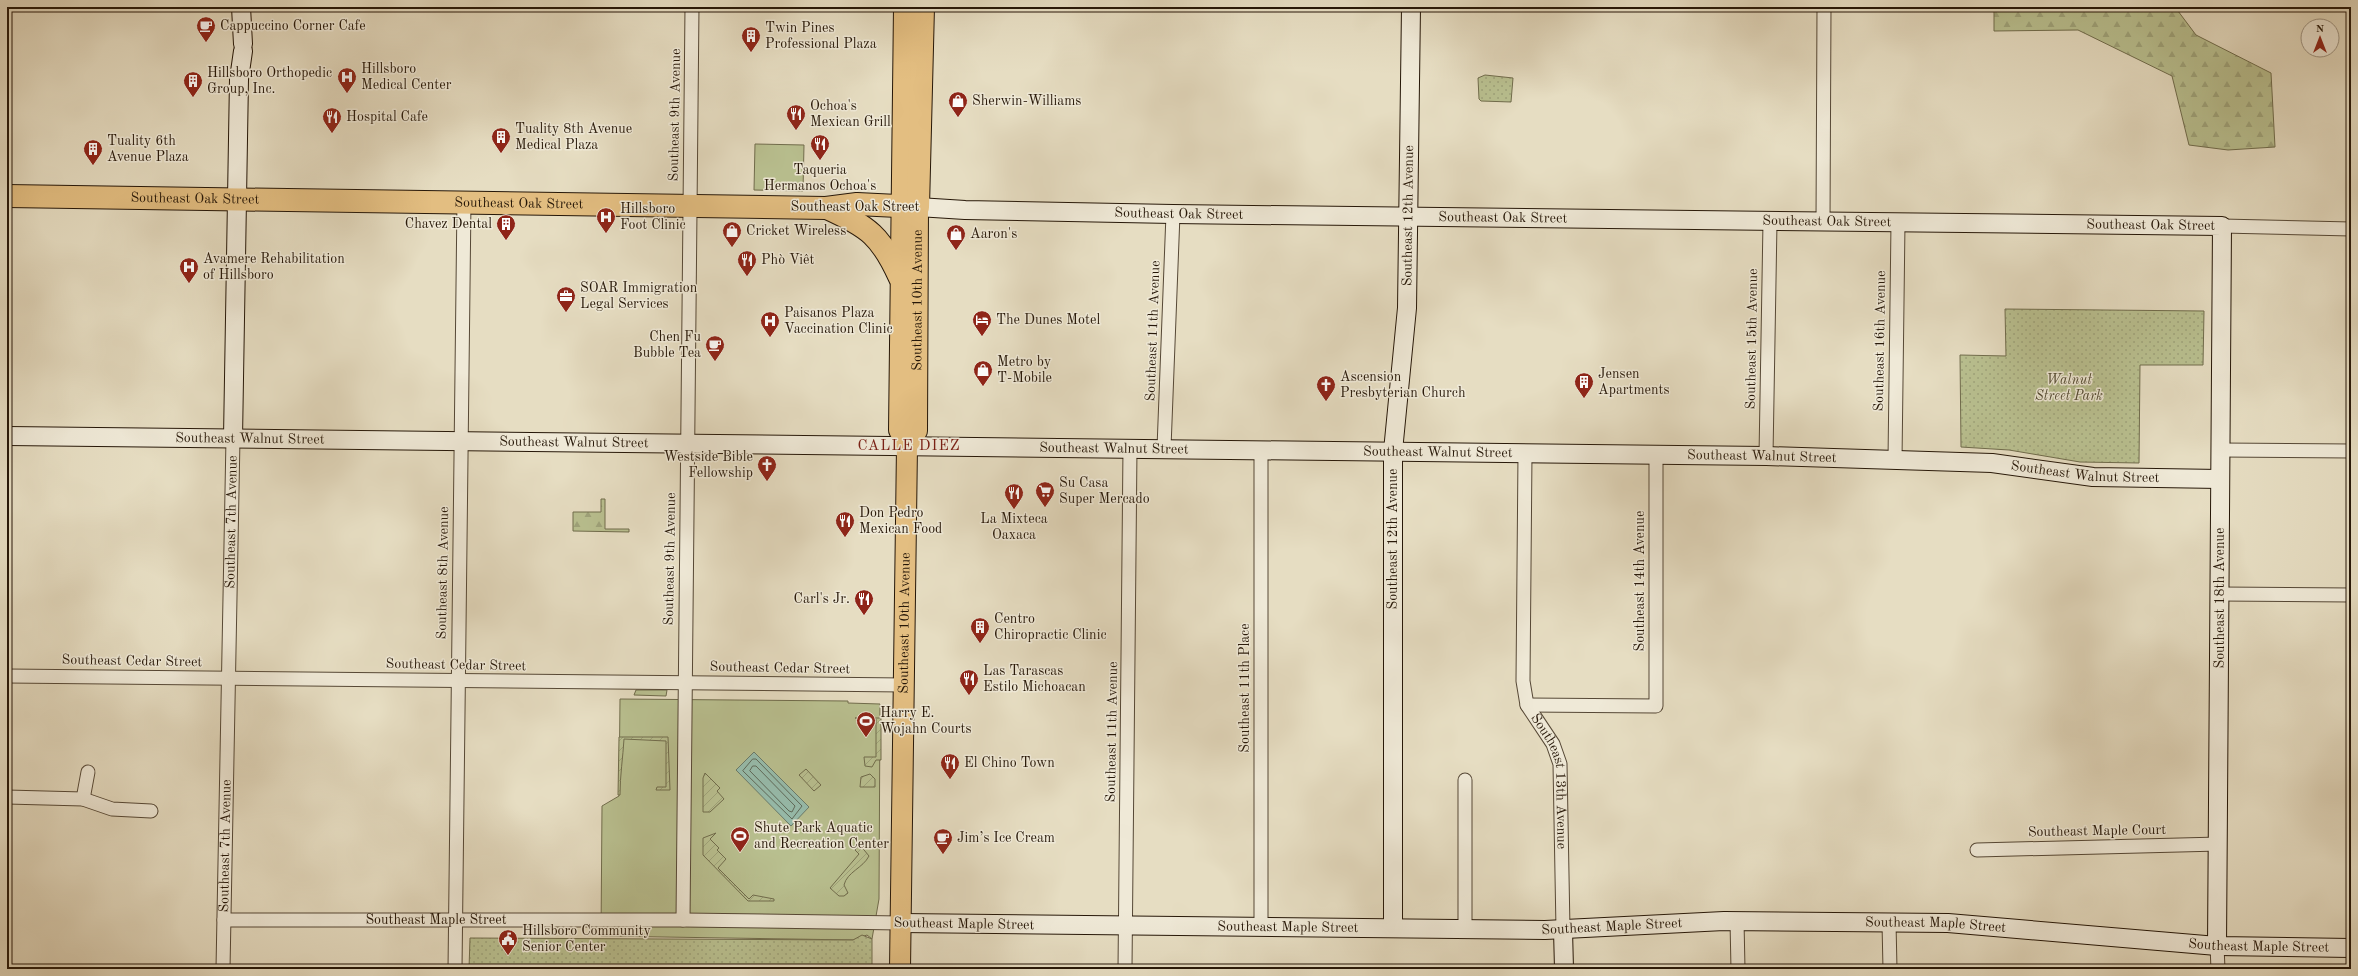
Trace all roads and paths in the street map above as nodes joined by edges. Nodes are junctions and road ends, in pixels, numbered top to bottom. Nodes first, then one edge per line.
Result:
1 (241, 7) edge
2 (692, 7) edge
3 (904, 7) edge
4 (923, 7) edge
5 (1410, 7) edge
6 (1824, 7) edge
7 (7, 196) edge
8 (237, 199) junction
9 (464, 201) junction
10 (690, 206) junction
11 (910, 206) junction
12 (826, 208) junction
13 (1173, 214) junction
14 (1407, 217) junction
15 (1770, 222) junction
16 (1823, 222) junction
17 (1898, 223) junction
18 (2222, 226) junction
19 (2351, 229) edge
20 (900, 278) junction
21 (7, 436) edge
22 (233, 438) junction
23 (461, 441) junction
24 (687, 443) junction
25 (907, 446) junction
26 (1130, 448) junction
27 (1164, 448) junction
28 (1261, 449) junction
29 (2221, 450) junction
30 (1394, 451) junction
31 (2351, 451) edge
32 (1525, 454) junction
33 (1656, 456) junction
34 (1766, 456) junction
35 (1895, 460) junction
36 (2220, 479) junction
37 (2220, 594) junction
38 (2351, 595) edge
39 (7, 676) edge
40 (229, 678) junction
41 (458, 682) junction
42 (685, 683) junction
43 (904, 685) junction
44 (1527, 705) junction
45 (88, 772) dead end
46 (1465, 780) dead end
47 (7, 797) edge
48 (83, 799) junction
49 (151, 811) dead end
50 (2219, 844) junction
51 (1977, 850) dead end
52 (455, 919) junction
53 (224, 920) junction
54 (683, 920) junction
55 (1737, 921) junction
56 (901, 923) junction
57 (1890, 923) junction
58 (1126, 926) junction
59 (1262, 927) junction
60 (1393, 928) junction
61 (1465, 930) junction
62 (1563, 930) junction
63 (2217, 946) junction
64 (2351, 948) edge
65 (223, 969) edge
66 (455, 969) edge
67 (900, 969) edge
68 (1125, 969) edge
69 (1564, 969) edge
70 (1738, 969) edge
71 (1890, 969) edge
72 (2218, 969) edge

1 - 8 street, Southeast 7th Avenue
2 - 10 street, Southeast 9th Avenue
3 - 11 main road, Southeast 10th Avenue
4 - 11 highway, Southeast 10th Avenue
5 - 14 street, Southeast 12th Avenue
6 - 16 street
7 - 8 highway, Southeast Oak Street
8 - 9 highway, Southeast Oak Street
8 - 22 street, Southeast 7th Avenue
9 - 10 highway, Southeast Oak Street
9 - 23 street, Southeast 8th Avenue
10 - 12 highway, Southeast Oak Street
10 - 24 street, Southeast 9th Avenue
11 - 12 highway, Southeast Oak Street
11 - 13 street, Southeast Oak Street
11 - 20 main road, Southeast 10th Avenue
11 - 25 main road, Southeast 10th Avenue
12 - 20 highway
13 - 14 street, Southeast Oak Street
13 - 27 street, Southeast 11th Avenue
14 - 15 street, Southeast Oak Street
14 - 30 street, Southeast 12th Avenue
15 - 16 street, Southeast Oak Street
15 - 34 street, Southeast 15th Avenue
16 - 17 street, Southeast Oak Street
17 - 18 street, Southeast Oak Street
17 - 35 street, Southeast 16th Avenue
18 - 19 street, Southeast Oak Street
18 - 29 street, Southeast 18th Avenue
20 - 25 main road, Southeast 10th Avenue
21 - 22 street, Southeast Walnut Street
22 - 23 street, Southeast Walnut Street
22 - 40 street, Southeast 7th Avenue
23 - 24 street, Southeast Walnut Street
23 - 41 street, Southeast 8th Avenue
24 - 25 street, Southeast Walnut Street
24 - 42 street, Southeast 9th Avenue
25 - 26 street, Southeast Walnut Street
25 - 43 main road, Southeast 10th Avenue
26 - 27 street, Southeast Walnut Street
26 - 58 street, Southeast 11th Avenue
27 - 28 street, Southeast Walnut Street
28 - 30 street, Southeast Walnut Street
28 - 59 street, Southeast 11th Place
29 - 31 street
29 - 36 street, Southeast 18th Avenue
30 - 32 street, Southeast Walnut Street
30 - 60 street, Southeast 12th Avenue
32 - 33 street, Southeast Walnut Street
32 - 44 street, Southeast 13th Avenue
33 - 34 street, Southeast Walnut Street
33 - 44 street, Southeast 14th Avenue
34 - 35 street, Southeast Walnut Street
35 - 36 street, Southeast Walnut Street
36 - 37 street, Southeast 18th Avenue
37 - 38 street
37 - 50 street, Southeast 18th Avenue
39 - 40 street, Southeast Cedar Street
40 - 41 street, Southeast Cedar Street
40 - 53 street, Southeast 7th Avenue
41 - 42 street, Southeast Cedar Street
41 - 52 street, Southeast 8th Avenue
42 - 43 street, Southeast Cedar Street
42 - 54 street, Southeast 9th Avenue
43 - 56 main road, Southeast 10th Avenue
44 - 62 street, Southeast 13th Avenue
45 - 48 street
46 - 61 street
47 - 48 street
48 - 49 street
50 - 51 street, Southeast Maple Court
50 - 63 street, Southeast 18th Avenue
52 - 53 street, Southeast Maple Street
52 - 54 street, Southeast Maple Street
52 - 66 street, Southeast 8th Avenue
53 - 65 street, Southeast 7th Avenue
54 - 56 street, Southeast Maple Street
55 - 57 street, Southeast Maple Street
55 - 62 street, Southeast Maple Street
55 - 70 street
56 - 58 street, Southeast Maple Street
56 - 67 main road, Southeast 10th Avenue
57 - 63 street, Southeast Maple Street
57 - 71 street
58 - 59 street, Southeast Maple Street
58 - 68 street, Southeast 11th Avenue
59 - 60 street, Southeast Maple Street
60 - 61 street, Southeast Maple Street
61 - 62 street, Southeast Maple Street
62 - 69 street, Southeast 13th Avenue
63 - 64 street, Southeast Maple Street
63 - 72 street, Southeast 18th Avenue

